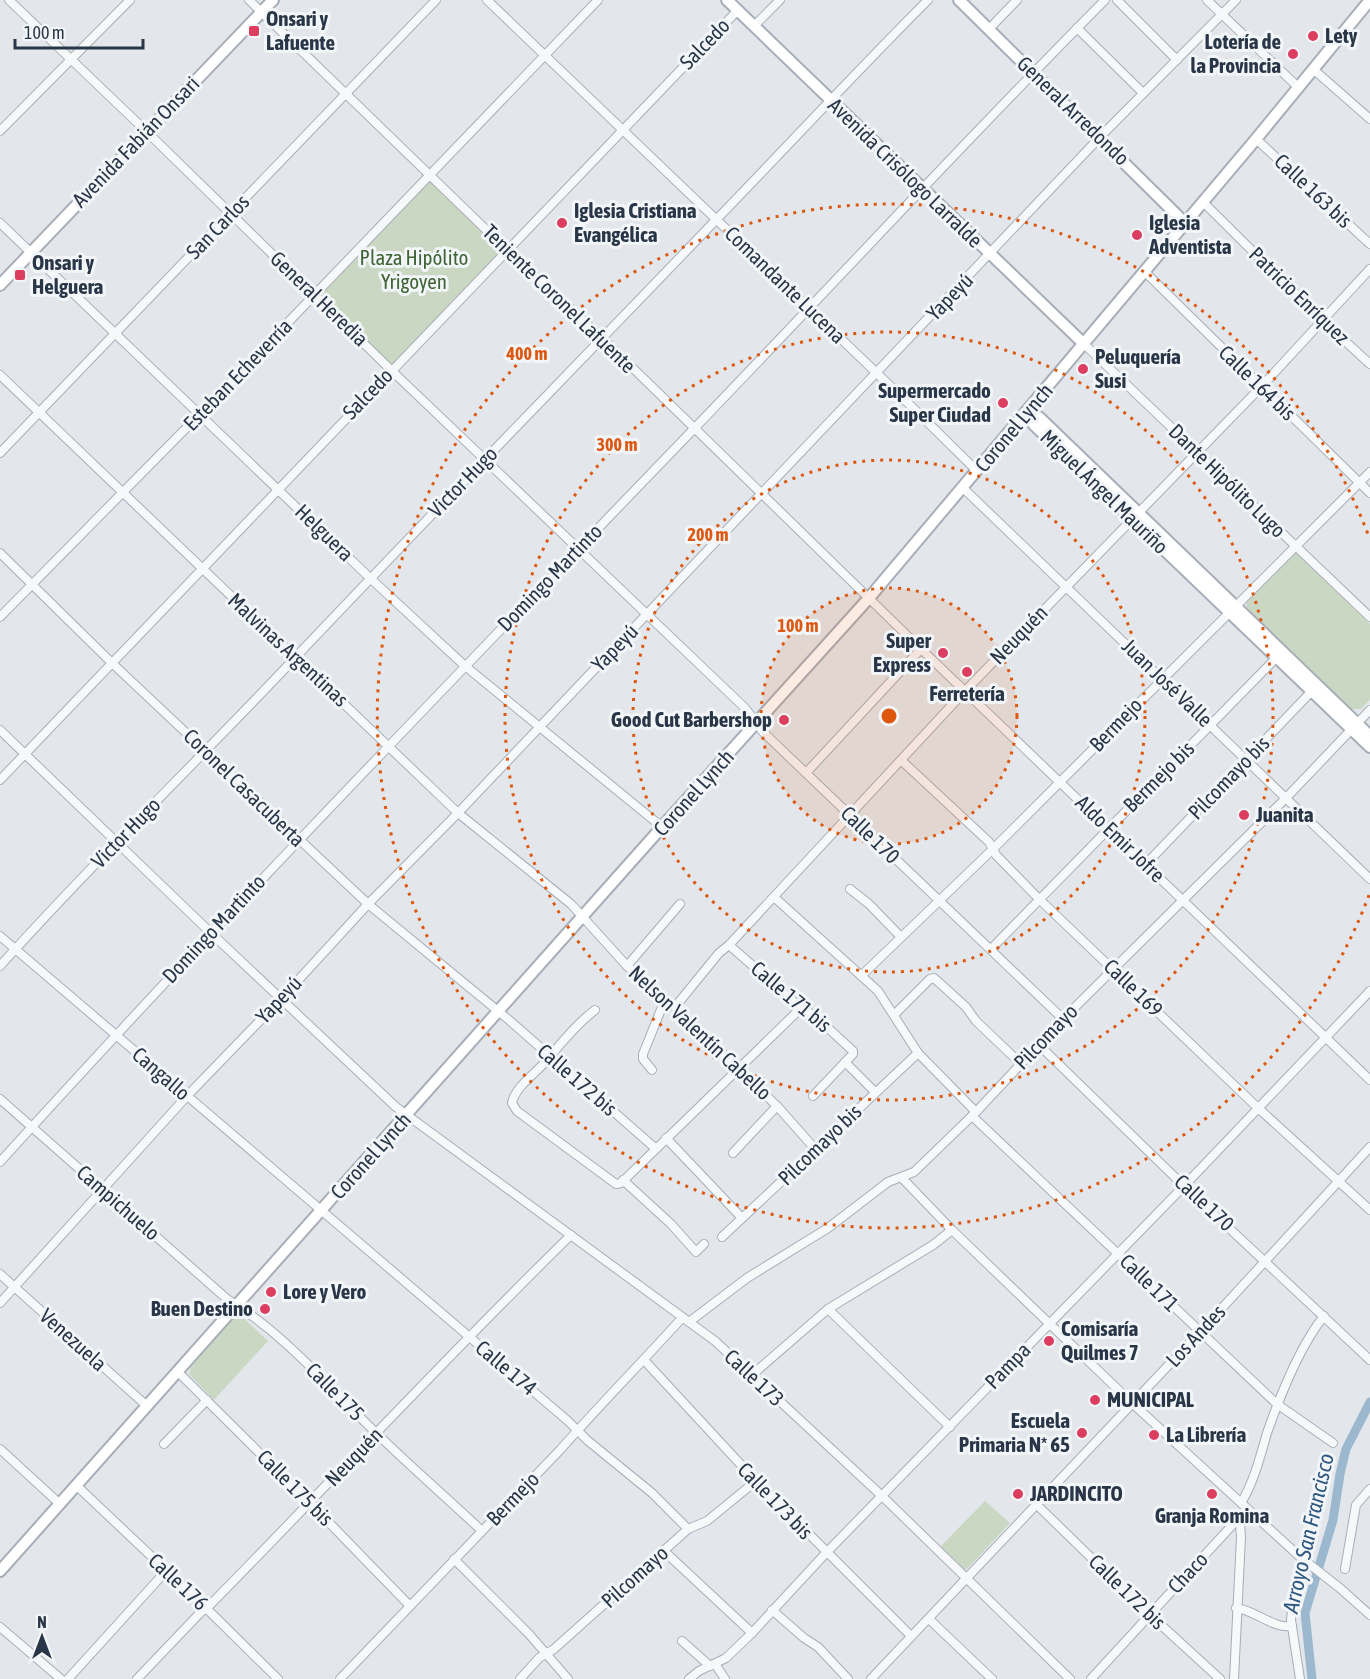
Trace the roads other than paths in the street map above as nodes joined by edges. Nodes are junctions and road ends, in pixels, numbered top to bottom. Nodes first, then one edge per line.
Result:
1 (9, 0) edge
2 (130, 0) edge
3 (249, 0) edge
4 (273, 0) edge
5 (436, 0) edge
6 (487, 0) edge
7 (598, 0) edge
8 (727, 0) edge
9 (780, 0) edge
10 (928, 0) edge
11 (959, 0) edge
12 (1017, 0) edge
13 (1105, 0) edge
14 (1117, 0) edge
15 (1207, 0) edge
16 (1236, 0) edge
17 (1370, 0) edge
18 (738, 10) junction
19 (261, 12) junction
20 (1222, 15) junction
21 (754, 26) junction
22 (1077, 28) junction
23 (988, 29) junction
24 (544, 55) junction
25 (70, 58) junction
26 (1177, 60) junction
27 (1313, 69) junction
28 (1033, 73) junction
29 (1299, 88) junction
30 (345, 93) junction
31 (1143, 93) junction
32 (829, 99) junction
33 (1370, 120) edge
34 (623, 129) junction
35 (0, 131) edge
36 (147, 132) junction
37 (1100, 137) junction
38 (1256, 139) junction
39 (430, 175) junction
40 (924, 188) junction
41 (1203, 202) junction
42 (231, 214) junction
43 (717, 219) junction
44 (1185, 223) junction
45 (0, 224) edge
46 (1370, 244) edge
47 (508, 250) junction
48 (30, 252) junction
49 (990, 255) junction
50 (1370, 269) edge
51 (1144, 272) junction
52 (0, 285) edge
53 (315, 295) junction
54 (809, 309) junction
55 (1322, 320) junction
56 (116, 334) junction
57 (602, 338) junction
58 (1084, 344) junction
59 (1370, 364) edge
60 (392, 370) junction
61 (878, 374) junction
62 (0, 375) edge
63 (1261, 387) junction
64 (1027, 411) junction
65 (39, 412) junction
66 (199, 415) junction
67 (694, 429) junction
68 (1197, 452) junction
69 (0, 453) edge
70 (485, 459) junction
71 (977, 471) junction
72 (1370, 472) edge
73 (1360, 482) junction
74 (963, 488) junction
75 (278, 489) junction
76 (123, 492) junction
77 (1370, 493) edge
78 (762, 494) junction
79 (1135, 515) junction
80 (1296, 547) junction
81 (579, 549) junction
82 (0, 554) edge
83 (202, 569) junction
84 (370, 578) junction
85 (32, 584) junction
86 (1066, 586) junction
87 (869, 598) junction
88 (1233, 610) junction
89 (647, 615) junction
90 (0, 617) edge
91 (1370, 617) edge
92 (921, 649) junction
93 (296, 657) junction
94 (1277, 657) junction
95 (113, 664) junction
96 (465, 666) junction
97 (1162, 678) junction
98 (965, 691) junction
99 (1312, 691) junction
100 (1370, 710) edge
101 (757, 724) junction
102 (1210, 725) junction
103 (540, 727) junction
104 (1355, 727) junction
105 (0, 730) edge
106 (1370, 736) edge
107 (390, 746) junction
108 (1370, 747) edge
109 (206, 752) junction
110 (25, 753) junction
111 (901, 760) junction
112 (1245, 761) junction
113 (806, 772) junction
114 (0, 780) edge
115 (1061, 782) junction
116 (1286, 798) junction
117 (458, 813) junction
118 (849, 815) junction
119 (662, 827) junction
120 (1108, 828) junction
121 (298, 840) junction
122 (117, 842) junction
123 (993, 849) junction
124 (1146, 864) junction
125 (1370, 879) edge
126 (850, 889) dead end
127 (774, 897) junction
128 (1039, 899) junction
129 (1183, 899) junction
130 (939, 900) junction
131 (368, 904) junction
132 (680, 904) dead end
133 (583, 917) junction
134 (211, 933) junction
135 (0, 936) edge
136 (901, 937) junction
137 (729, 945) junction
138 (991, 949) junction
139 (15, 950) junction
140 (0, 966) edge
141 (627, 966) junction
142 (1114, 969) junction
143 (861, 976) junction
144 (1370, 991) edge
145 (281, 999) junction
146 (666, 1001) junction
147 (675, 1007) junction
148 (801, 1008) junction
149 (595, 1010) dead end
150 (498, 1012) junction
151 (894, 1015) junction
152 (1063, 1019) junction
153 (115, 1034) junction
154 (1326, 1037) junction
155 (1039, 1045) junction
156 (918, 1053) junction
157 (549, 1057) junction
158 (845, 1062) junction
159 (1021, 1064) junction
160 (738, 1068) junction
161 (652, 1070) dead end
162 (1370, 1080) edge
163 (875, 1092) junction
164 (187, 1096) junction
165 (813, 1096) dead end
166 (0, 1099) edge
167 (777, 1106) junction
168 (1257, 1107) junction
169 (974, 1114) junction
170 (407, 1115) junction
171 (31, 1127) junction
172 (666, 1138) junction
173 (1370, 1147) edge
174 (656, 1148) junction
175 (816, 1150) junction
176 (734, 1153) dead end
177 (0, 1162) edge
178 (902, 1178) junction
179 (1338, 1181) junction
180 (620, 1182) junction
181 (1184, 1186) junction
182 (104, 1190) junction
183 (1370, 1210) edge
184 (322, 1212) junction
185 (742, 1218) junction
186 (952, 1230) junction
187 (571, 1235) junction
188 (722, 1237) dead end
189 (704, 1244) dead end
190 (1118, 1254) junction
191 (1264, 1260) junction
192 (0, 1274) edge
193 (14, 1287) junction
194 (0, 1303) edge
195 (237, 1305) junction
196 (828, 1309) junction
197 (1324, 1316) junction
198 (686, 1320) junction
199 (1050, 1323) junction
200 (1200, 1332) junction
201 (469, 1337) junction
202 (644, 1360) junction
203 (1370, 1360) edge
204 (178, 1372) junction
205 (752, 1375) junction
206 (207, 1400) junction
207 (1132, 1403) junction
208 (1277, 1404) junction
209 (147, 1406) junction
210 (950, 1427) junction
211 (578, 1430) junction
212 (377, 1434) junction
213 (1333, 1443) dead end
214 (164, 1444) dead end
215 (0, 1449) edge
216 (756, 1481) junction
217 (76, 1486) junction
218 (1370, 1490) edge
219 (882, 1496) junction
220 (310, 1503) junction
221 (1241, 1503) junction
222 (60, 1504) junction
223 (1036, 1504) junction
224 (1247, 1509) junction
225 (1237, 1520) junction
226 (688, 1529) junction
227 (482, 1531) junction
228 (664, 1551) junction
229 (826, 1554) junction
230 (454, 1559) junction
231 (1346, 1569) dead end
232 (0, 1571) edge
233 (166, 1571) junction
234 (966, 1580) junction
235 (1294, 1588) dead end
236 (410, 1606) junction
237 (206, 1608) junction
238 (1236, 1608) junction
239 (772, 1610) junction
240 (1149, 1614) junction
241 (1370, 1615) edge
242 (928, 1619) junction
243 (0, 1626) edge
244 (1292, 1626) junction
245 (752, 1633) junction
246 (911, 1636) junction
247 (682, 1641) dead end
248 (544, 1653) junction
249 (713, 1665) junction
250 (61, 1679) edge
251 (68, 1679) edge
252 (137, 1679) edge
253 (278, 1679) edge
254 (340, 1679) edge
255 (520, 1679) edge
256 (568, 1679) edge
257 (689, 1679) edge
258 (725, 1679) edge
259 (848, 1679) edge
260 (871, 1679) edge
261 (992, 1679) edge
262 (1070, 1679) edge
263 (1091, 1679) edge
264 (1220, 1679) edge
265 (1234, 1679) edge
266 (1300, 1679) edge

1 - 25 street, General Heredia
2 - 25 street
3 - 19 street, Teniente Coronel Lafuente
4 - 19 main road, Avenida Fabián Onsari
5 - 30 street, San Carlos
6 - 24 street, Comandante Lucena
7 - 24 street, Esteban Echeverría
8 - 18 main road, Avenida Crisólogo Larralde
9 - 21 street, Salcedo
10 - 32 street, Victor Hugo
11 - 23 main road, General Arredondo
12 - 23 street
13 - 22 street, Domingo Martinto
14 - 26 street
15 - 20 street
16 - 20 street, Yapeyú
17 - 27 main road, Coronel Lynch
18 - 21 main road, Avenida Crisólogo Larralde
18 - 34 street, Salcedo
19 - 30 street, Teniente Coronel Lafuente
19 - 36 main road, Avenida Fabián Onsari
20 - 26 street, Yapeyú
20 - 29 street
21 - 32 main road, Avenida Crisólogo Larralde
22 - 28 street, Domingo Martinto
22 - 31 street
23 - 28 main road, General Arredondo
24 - 34 street, Comandante Lucena
24 - 39 street, Esteban Echeverría
25 - 35 street
25 - 36 street, General Heredia
26 - 31 street, Yapeyú
27 - 29 main road, Coronel Lynch
27 - 33 street
28 - 37 main road, General Arredondo
28 - 40 street, Domingo Martinto
29 - 38 main road, Coronel Lynch
30 - 39 street, Teniente Coronel Lafuente
30 - 42 street, San Carlos
31 - 37 street, Yapeyú
32 - 40 main road, Avenida Crisólogo Larralde
32 - 43 street, Victor Hugo
34 - 43 street, Comandante Lucena
34 - 47 street, Salcedo
36 - 42 street, General Heredia
36 - 48 main road, Avenida Fabián Onsari
37 - 44 main road, General Arredondo
37 - 49 street, Yapeyú
38 - 41 main road, Coronel Lynch
38 - 46 street, Calle 163 bis
39 - 47 street, Teniente Coronel Lafuente
39 - 53 street, Esteban Echeverría
40 - 49 main road, Avenida Crisólogo Larralde
40 - 54 street, Domingo Martinto
41 - 44 main road, Coronel Lynch
41 - 55 street, Patricio Enríquez
42 - 53 street, General Heredia
42 - 56 street, San Carlos
43 - 54 street, Comandante Lucena
43 - 57 street, Victor Hugo
44 - 51 main road, Coronel Lynch
45 - 48 street, Helguera
47 - 57 street, Teniente Coronel Lafuente
47 - 60 street, Salcedo
48 - 52 main road, Avenida Fabián Onsari
48 - 56 street, Helguera
49 - 58 main road, Avenida Crisólogo Larralde
49 - 61 street, Yapeyú
50 - 55 street, Neuquén
51 - 58 main road, Coronel Lynch
51 - 63 street, Calle 164 bis
53 - 60 street, General Heredia
53 - 66 street, Esteban Echeverría
54 - 61 street, Comandante Lucena
54 - 67 street, Domingo Martinto
55 - 59 street, Patricio Enríquez
55 - 63 street, Neuquén
56 - 65 street, San Carlos
56 - 66 street, Helguera
57 - 67 street, Teniente Coronel Lafuente
57 - 70 street, Victor Hugo
58 - 64 main road, Coronel Lynch
58 - 68 street, Dante Hipólito Lugo
60 - 70 street, General Heredia
60 - 75 street, Salcedo
61 - 71 street, Comandante Lucena
61 - 78 street, Yapeyú
62 - 65 street, Malvinas Argentinas
63 - 68 street, Neuquén
63 - 73 street, Calle 164 bis
64 - 71 main road, Coronel Lynch
64 - 79 main road, Miguel Ángel Mauriño
65 - 69 street, San Carlos
65 - 76 street, Malvinas Argentinas
66 - 75 street, Helguera
66 - 76 street, Esteban Echeverría
67 - 78 street, Teniente Coronel Lafuente
67 - 81 street, Domingo Martinto
68 - 79 street, Neuquén
68 - 80 street, Dante Hipólito Lugo
70 - 81 street, General Heredia
70 - 84 street, Victor Hugo
71 - 74 main road, Coronel Lynch
72 - 73 street, Bermejo
73 - 77 street, Calle 164 bis
73 - 80 street, Bermejo
74 - 86 street, Juan José Valle
74 - 87 main road, Coronel Lynch
75 - 83 street, Salcedo
75 - 84 street, Helguera
76 - 83 street, Malvinas Argentinas
76 - 85 street, Esteban Echeverría
78 - 87 street, Teniente Coronel Lafuente
78 - 89 street, Yapeyú
79 - 86 street, Neuquén
79 - 88 main road, Miguel Ángel Mauriño
80 - 88 street, Bermejo
80 - 91 street, Dante Hipólito Lugo
81 - 89 street, General Heredia
81 - 96 street, Domingo Martinto
82 - 85 street, Coronel Casacuberta
83 - 93 street, Malvinas Argentinas
83 - 95 street, Salcedo
84 - 93 street, Victor Hugo
84 - 96 street, Helguera
85 - 90 street, Esteban Echeverría
85 - 95 street, Coronel Casacuberta
86 - 97 street, Juan José Valle
86 - 98 street, Neuquén
87 - 92 street, Aldo Emir Jofre
87 - 101 main road, Coronel Lynch
88 - 94 main road, Miguel Ángel Mauriño
88 - 97 street, Bermejo
88 - 104 main road, Miguel Ángel Mauriño
89 - 101 street, General Heredia
89 - 103 street, Yapeyú
92 - 98 street, Aldo Emir Jofre
92 - 113 street
93 - 107 street, Malvinas Argentinas
93 - 109 street, Victor Hugo
94 - 99 main road, Miguel Ángel Mauriño
94 - 102 street, Bermejo bis
95 - 109 street, Coronel Casacuberta
95 - 110 street, Salcedo
96 - 103 street, Helguera
96 - 107 street, Domingo Martinto
97 - 102 street, Juan José Valle
97 - 115 street, Bermejo
98 - 111 street, Neuquén
98 - 115 street, Aldo Emir Jofre
99 - 104 main road, Miguel Ángel Mauriño
99 - 112 street, Pilcomayo bis
100 - 104 street, Pilcomayo
101 - 113 street, Calle 170
101 - 119 main road, Coronel Lynch
102 - 112 street, Juan José Valle
102 - 120 street, Bermejo bis
103 - 117 street, Yapeyú
103 - 119 street, Helguera
104 - 106 main road, Miguel Ángel Mauriño
104 - 108 main road, Miguel Ángel Mauriño
104 - 116 street, Pilcomayo
105 - 110 street, Calle 173
107 - 117 street, Malvinas Argentinas
107 - 121 street, Domingo Martinto
109 - 121 street, Coronel Casacuberta
109 - 122 street, Victor Hugo
110 - 114 street, Salcedo
110 - 122 street, Calle 173
111 - 118 street, Neuquén
111 - 123 street, Calle 169
112 - 116 street, Juan José Valle
112 - 124 street, Pilcomayo bis
113 - 118 street, Calle 170
115 - 120 street, Aldo Emir Jofre
115 - 123 street, Bermejo
116 - 125 street, Juan José Valle
116 - 129 street, Pilcomayo
117 - 131 street, Yapeyú
117 - 133 street, Malvinas Argentinas
118 - 127 street, Neuquén
118 - 130 street, Calle 170
119 - 133 main road, Coronel Lynch
120 - 124 street, Aldo Emir Jofre
120 - 128 street, Bermejo bis
121 - 131 street, Coronel Casacuberta
121 - 134 street, Domingo Martinto
122 - 134 street, Calle 173
122 - 139 street, Victor Hugo
123 - 128 street, Calle 169
123 - 130 street, Bermejo
124 - 129 street, Aldo Emir Jofre
126 - 136 street
127 - 137 street, Neuquén
127 - 143 street, Calle 171
128 - 138 street, Bermejo bis
128 - 142 street, Calle 169
129 - 142 street, Pilcomayo
129 - 154 street, Aldo Emir Jofre
130 - 136 street, Bermejo
130 - 138 street, Calle 170
131 - 145 street, Yapeyú
131 - 150 street, Coronel Casacuberta
132 - 141 street
133 - 141 street, Nelson Valentín Cabello
133 - 150 main road, Coronel Lynch
134 - 145 street, Calle 173
134 - 153 street, Domingo Martinto
135 - 139 street, Cangallo
136 - 143 street, Bermejo
137 - 147 street, Neuquén
137 - 148 street, Calle 171 bis
138 - 152 street, Calle 170
139 - 140 street, Victor Hugo
139 - 153 street, Cangallo
141 - 146 street, Nelson Valentín Cabello
142 - 152 street, Pilcomayo
142 - 168 street, Calle 169
143 - 151 street, Calle 171
144 - 154 street, Pampa
145 - 164 street, Yapeyú
145 - 170 street, Calle 173
146 - 147 street, Nelson Valentín Cabello
146 - 161 street
147 - 160 street, Nelson Valentín Cabello
148 - 158 street, Calle 171 bis
148 - 160 street
149 - 157 street
150 - 157 street, Calle 172 bis
150 - 170 main road, Coronel Lynch
151 - 156 street, Calle 171
151 - 159 street
152 - 155 street, Pilcomayo
153 - 164 street, Cangallo
153 - 171 street, Domingo Martinto
154 - 162 street, Aldo Emir Jofre
154 - 168 street, Pampa
155 - 159 street, Pilcomayo
155 - 181 street, Calle 170
156 - 163 street, Pilcomayo bis
156 - 169 street, Calle 171
157 - 174 street, Calle 172 bis
157 - 180 street
158 - 163 street
158 - 165 street
159 - 169 street, Pilcomayo
160 - 167 street, Nelson Valentín Cabello
160 - 172 street
163 - 175 street, Pilcomayo bis
164 - 182 street, Yapeyú
164 - 184 street, Cangallo
166 - 171 street, Campichuelo
167 - 175 street, Nelson Valentín Cabello
167 - 176 street
168 - 179 street, Calle 169
168 - 181 street, Pampa
169 - 178 street, Pilcomayo
169 - 190 street, Calle 171
170 - 184 main road, Coronel Lynch
170 - 187 street, Calle 173
171 - 177 street, Domingo Martinto
171 - 182 street, Campichuelo
172 - 174 street
172 - 185 street
173 - 179 street, Los Andes
174 - 180 street
175 - 185 street, Pilcomayo bis
178 - 186 street
178 - 198 street, Pilcomayo
179 - 183 street, Calle 169
179 - 191 street, Los Andes
180 - 189 street
181 - 190 street, Pampa
181 - 191 street, Calle 170
182 - 193 street, Yapeyú
182 - 195 street, Campichuelo
184 - 195 main road, Coronel Lynch
184 - 201 street, Calle 174
185 - 188 street, Pilcomayo bis
186 - 196 street
186 - 199 street
187 - 198 street, Calle 173
187 - 201 street, Neuquén
190 - 199 street, Pampa
190 - 200 street, Calle 171
191 - 197 street, Calle 170
191 - 200 street, Los Andes
192 - 193 street, Venezuela
193 - 194 street, Yapeyú
193 - 209 street, Venezuela
195 - 204 main road, Coronel Lynch
195 - 212 street, Calle 175
196 - 205 street
196 - 210 street
197 - 203 street, Calle 170
197 - 208 street
198 - 202 street, Bermejo
198 - 205 street, Calle 173
199 - 207 street
199 - 210 street, Pampa
200 - 207 street, Los Andes
200 - 208 street, Calle 171
201 - 211 street, Calle 174
201 - 212 street, Neuquén
202 - 211 street, Bermejo
202 - 216 street, Calle 173 bis
204 - 206 street, Calle 175 bis
204 - 209 main road, Coronel Lynch
205 - 219 street, Calle 173
206 - 214 street
206 - 220 street, Calle 175 bis
207 - 221 street
207 - 223 street, Los Andes
208 - 213 street, Calle 171
208 - 221 street
209 - 217 main road, Coronel Lynch
210 - 219 street, Pampa
211 - 226 street, Calle 174
211 - 227 street, Bermejo
212 - 220 street, Neuquén
212 - 227 street, Calle 175
215 - 222 street
216 - 226 street, Pilcomayo
216 - 229 street, Calle 173 bis
217 - 222 main road, Coronel Lynch
217 - 233 street, Calle 176
218 - 231 street
219 - 229 street, Pampa
219 - 234 street, Calle 173
220 - 236 street, Calle 175 bis
220 - 237 street, Neuquén
221 - 224 street
222 - 232 main road, Coronel Lynch
223 - 234 street, Los Andes
223 - 240 street, Calle 172 bis
224 - 225 street, Chaco
224 - 241 street
225 - 238 street, Chaco
225 - 240 street, Chaco
226 - 228 street, Pilcomayo
227 - 230 street, Bermejo
228 - 245 street
228 - 248 street, Pilcomayo
229 - 239 street, Pampa
229 - 246 street, Calle 173 bis
230 - 236 street, Bermejo
230 - 248 street
233 - 237 street, Calle 176
233 - 251 street
234 - 242 street, Los Andes
234 - 262 street, Calle 173
235 - 244 street
236 - 254 street, Bermejo
237 - 252 street, Neuquén
237 - 253 street, Calle 176
238 - 244 street
238 - 265 street, Chaco
239 - 245 street, Pampa
239 - 259 street
240 - 263 street, Chaco
240 - 264 street, Calle 172 bis
242 - 246 street, Los Andes
242 - 261 street
243 - 250 street
244 - 266 street
245 - 249 street, Pampa
246 - 260 street, Los Andes
247 - 249 street
248 - 255 street, Pilcomayo
248 - 256 street
249 - 257 street, Pampa
249 - 258 street

